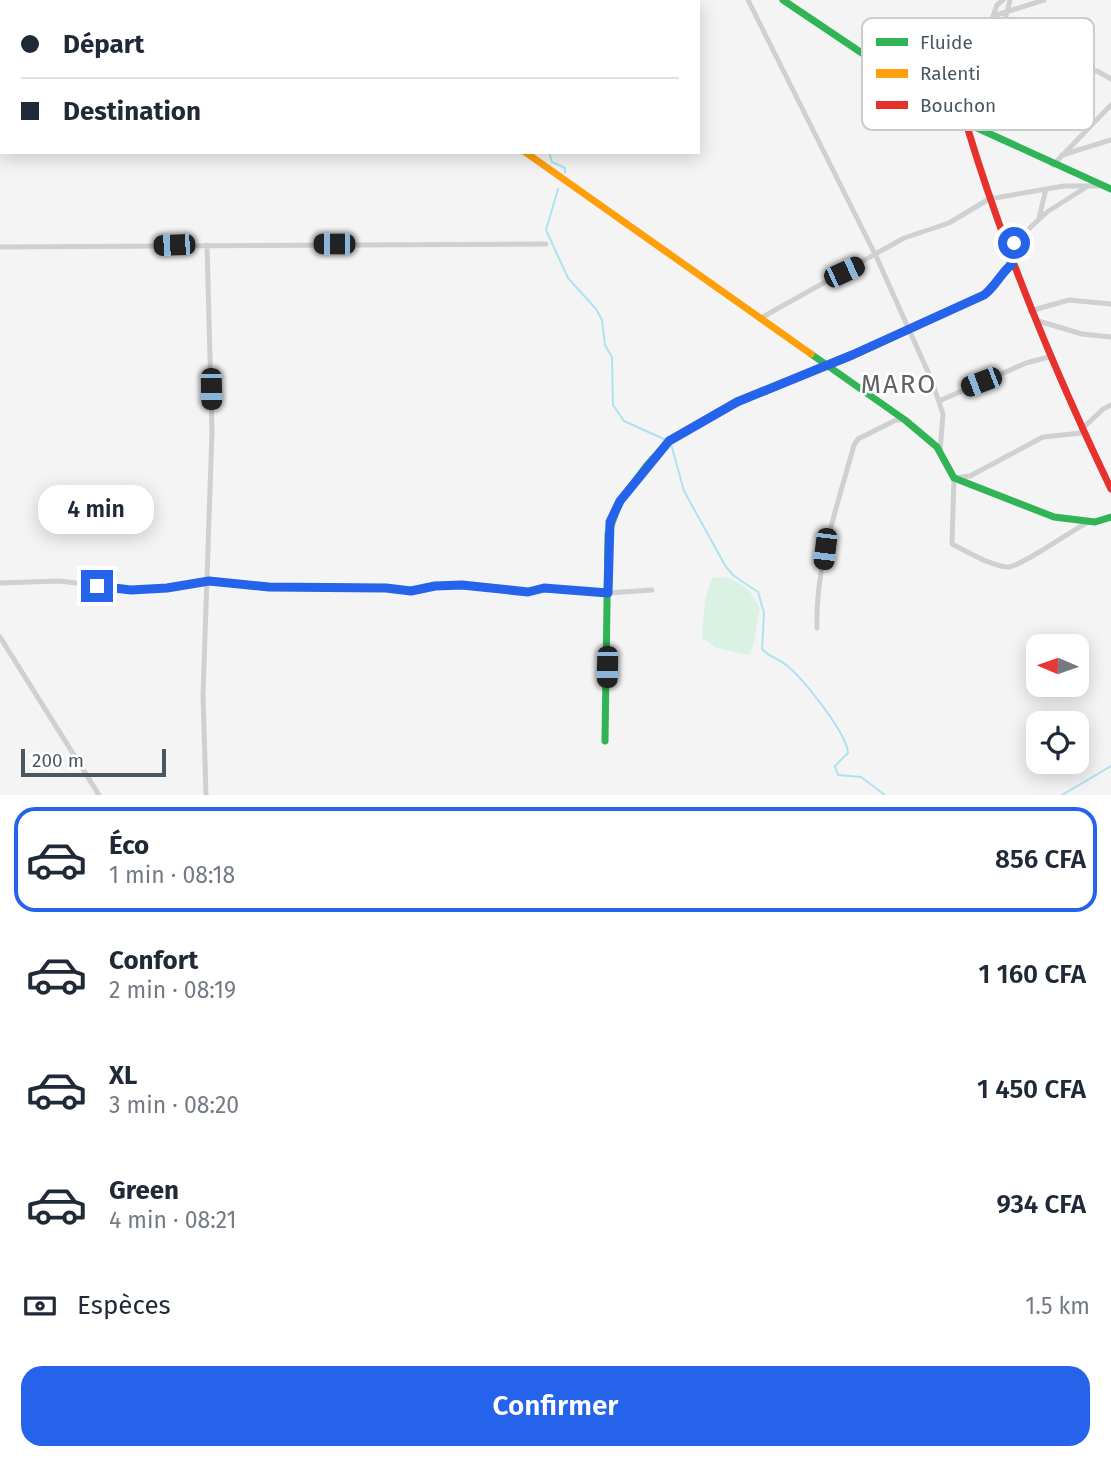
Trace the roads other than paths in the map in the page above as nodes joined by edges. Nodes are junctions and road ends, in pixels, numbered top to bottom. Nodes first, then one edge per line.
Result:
1 (748, 0) edge
2 (783, 0) edge
3 (1003, 0) edge
4 (1010, 0) edge
5 (1044, 0) edge
6 (1005, 12) junction
7 (1004, 18) edge
8 (862, 53) edge
9 (1094, 71) edge
10 (1111, 79) edge
11 (1111, 105) edge
12 (1094, 122) edge
13 (968, 130) edge
14 (980, 130) edge
15 (1086, 130) edge
16 (1111, 140) edge
17 (527, 154) edge
18 (1062, 155) junction
19 (1053, 165) junction
20 (1088, 186) junction
21 (1099, 186) junction
22 (1046, 189) junction
23 (1111, 189) edge
24 (989, 199) junction
25 (1038, 221) junction
26 (546, 244) dead end
27 (207, 245) junction
28 (0, 247) edge
29 (1007, 249) junction
30 (876, 256) junction
31 (1012, 264) junction
32 (1111, 303) edge
33 (1030, 311) junction
34 (759, 319) junction
35 (1035, 320) junction
36 (909, 328) junction
37 (1111, 337) edge
38 (1049, 357) junction
39 (828, 365) junction
40 (939, 401) junction
41 (1111, 405) edge
42 (905, 420) junction
43 (1082, 431) junction
44 (940, 451) junction
45 (954, 478) junction
46 (1111, 489) edge
47 (1111, 517) edge
48 (1087, 523) junction
49 (209, 581) junction
50 (0, 583) edge
51 (652, 590) dead end
52 (608, 593) junction
53 (817, 628) dead end
54 (0, 637) edge
55 (606, 741) dead end
56 (99, 795) edge
57 (206, 795) edge

1 - 30 street
2 - 8 street
3 - 6 street
4 - 6 street
5 - 6 street
6 - 7 street
9 - 10 street
11 - 12 street
13 - 24 street
14 - 19 street
15 - 18 street
16 - 18 street
17 - 34 street
18 - 19 street
19 - 21 street
20 - 21 street
20 - 22 street
20 - 25 street
21 - 23 street
22 - 24 street
22 - 25 street
24 - 29 street
24 - 30 street
25 - 29 street
26 - 27 street
27 - 28 street
27 - 49 street
29 - 31 street
30 - 34 street
30 - 36 street
31 - 33 street
31 - 36 street
32 - 33 street
33 - 35 street
34 - 39 street
35 - 37 street
35 - 38 street
36 - 39 street
36 - 40 street
38 - 40 street
38 - 43 street
39 - 42 street
39 - 52 street
40 - 44 street
41 - 43 street
42 - 44 street
42 - 53 street
43 - 45 street
43 - 46 street
44 - 45 street
45 - 48 street
45 - 48 street
47 - 48 street
49 - 50 street
49 - 52 street
49 - 57 street
51 - 52 street
52 - 55 street
54 - 56 street

